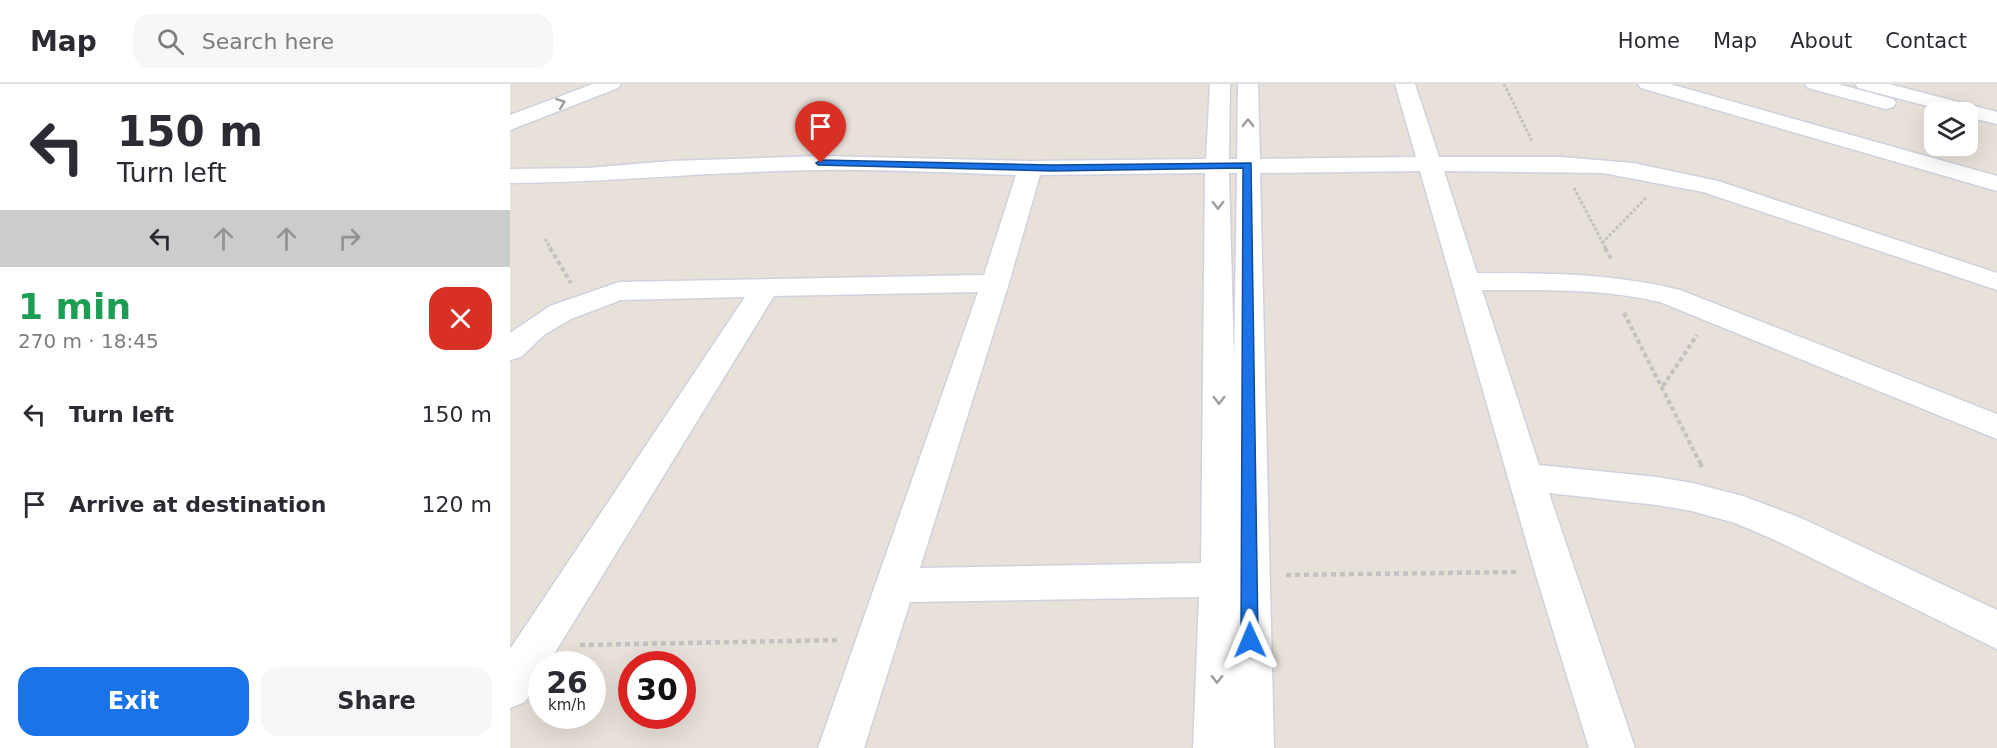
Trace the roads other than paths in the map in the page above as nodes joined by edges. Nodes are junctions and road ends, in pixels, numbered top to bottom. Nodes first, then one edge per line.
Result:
1 (611, 84) edge
2 (1220, 84) edge
3 (1248, 84) edge
4 (1405, 84) edge
5 (1648, 84) edge
6 (1815, 84) edge
7 (1865, 84) edge
8 (1924, 113) edge
9 (1997, 118) edge
10 (510, 123) edge
11 (1978, 127) edge
12 (1997, 132) edge
13 (1429, 164) junction
14 (1232, 165) junction
15 (1030, 168) junction
16 (510, 176) edge
17 (1997, 184) edge
18 (1465, 281) junction
19 (1997, 282) edge
20 (995, 283) junction
21 (766, 287) junction
22 (510, 350) edge
23 (1997, 428) edge
24 (1526, 477) junction
25 (1234, 578) junction
26 (894, 585) junction
27 (1997, 630) edge
28 (510, 687) edge
29 (841, 748) edge
30 (1216, 748) edge
31 (1251, 748) edge
32 (1612, 748) edge

10 -> 1 street
2 - 14 street
14 -> 3 street
4 - 13 street
5 - 17 street
6 - 8 street
7 - 9 street
11 - 12 street
13 - 14 street
13 - 18 street
13 - 19 street
14 - 15 street
14 - 25 street
15 - 16 street
15 - 20 street
18 - 23 street
18 - 24 street
20 - 21 street
20 - 26 street
21 - 22 street
21 - 28 street
24 - 27 street
24 - 32 street
25 - 26 street
25 -> 30 street
25 - 31 street
26 - 29 street

